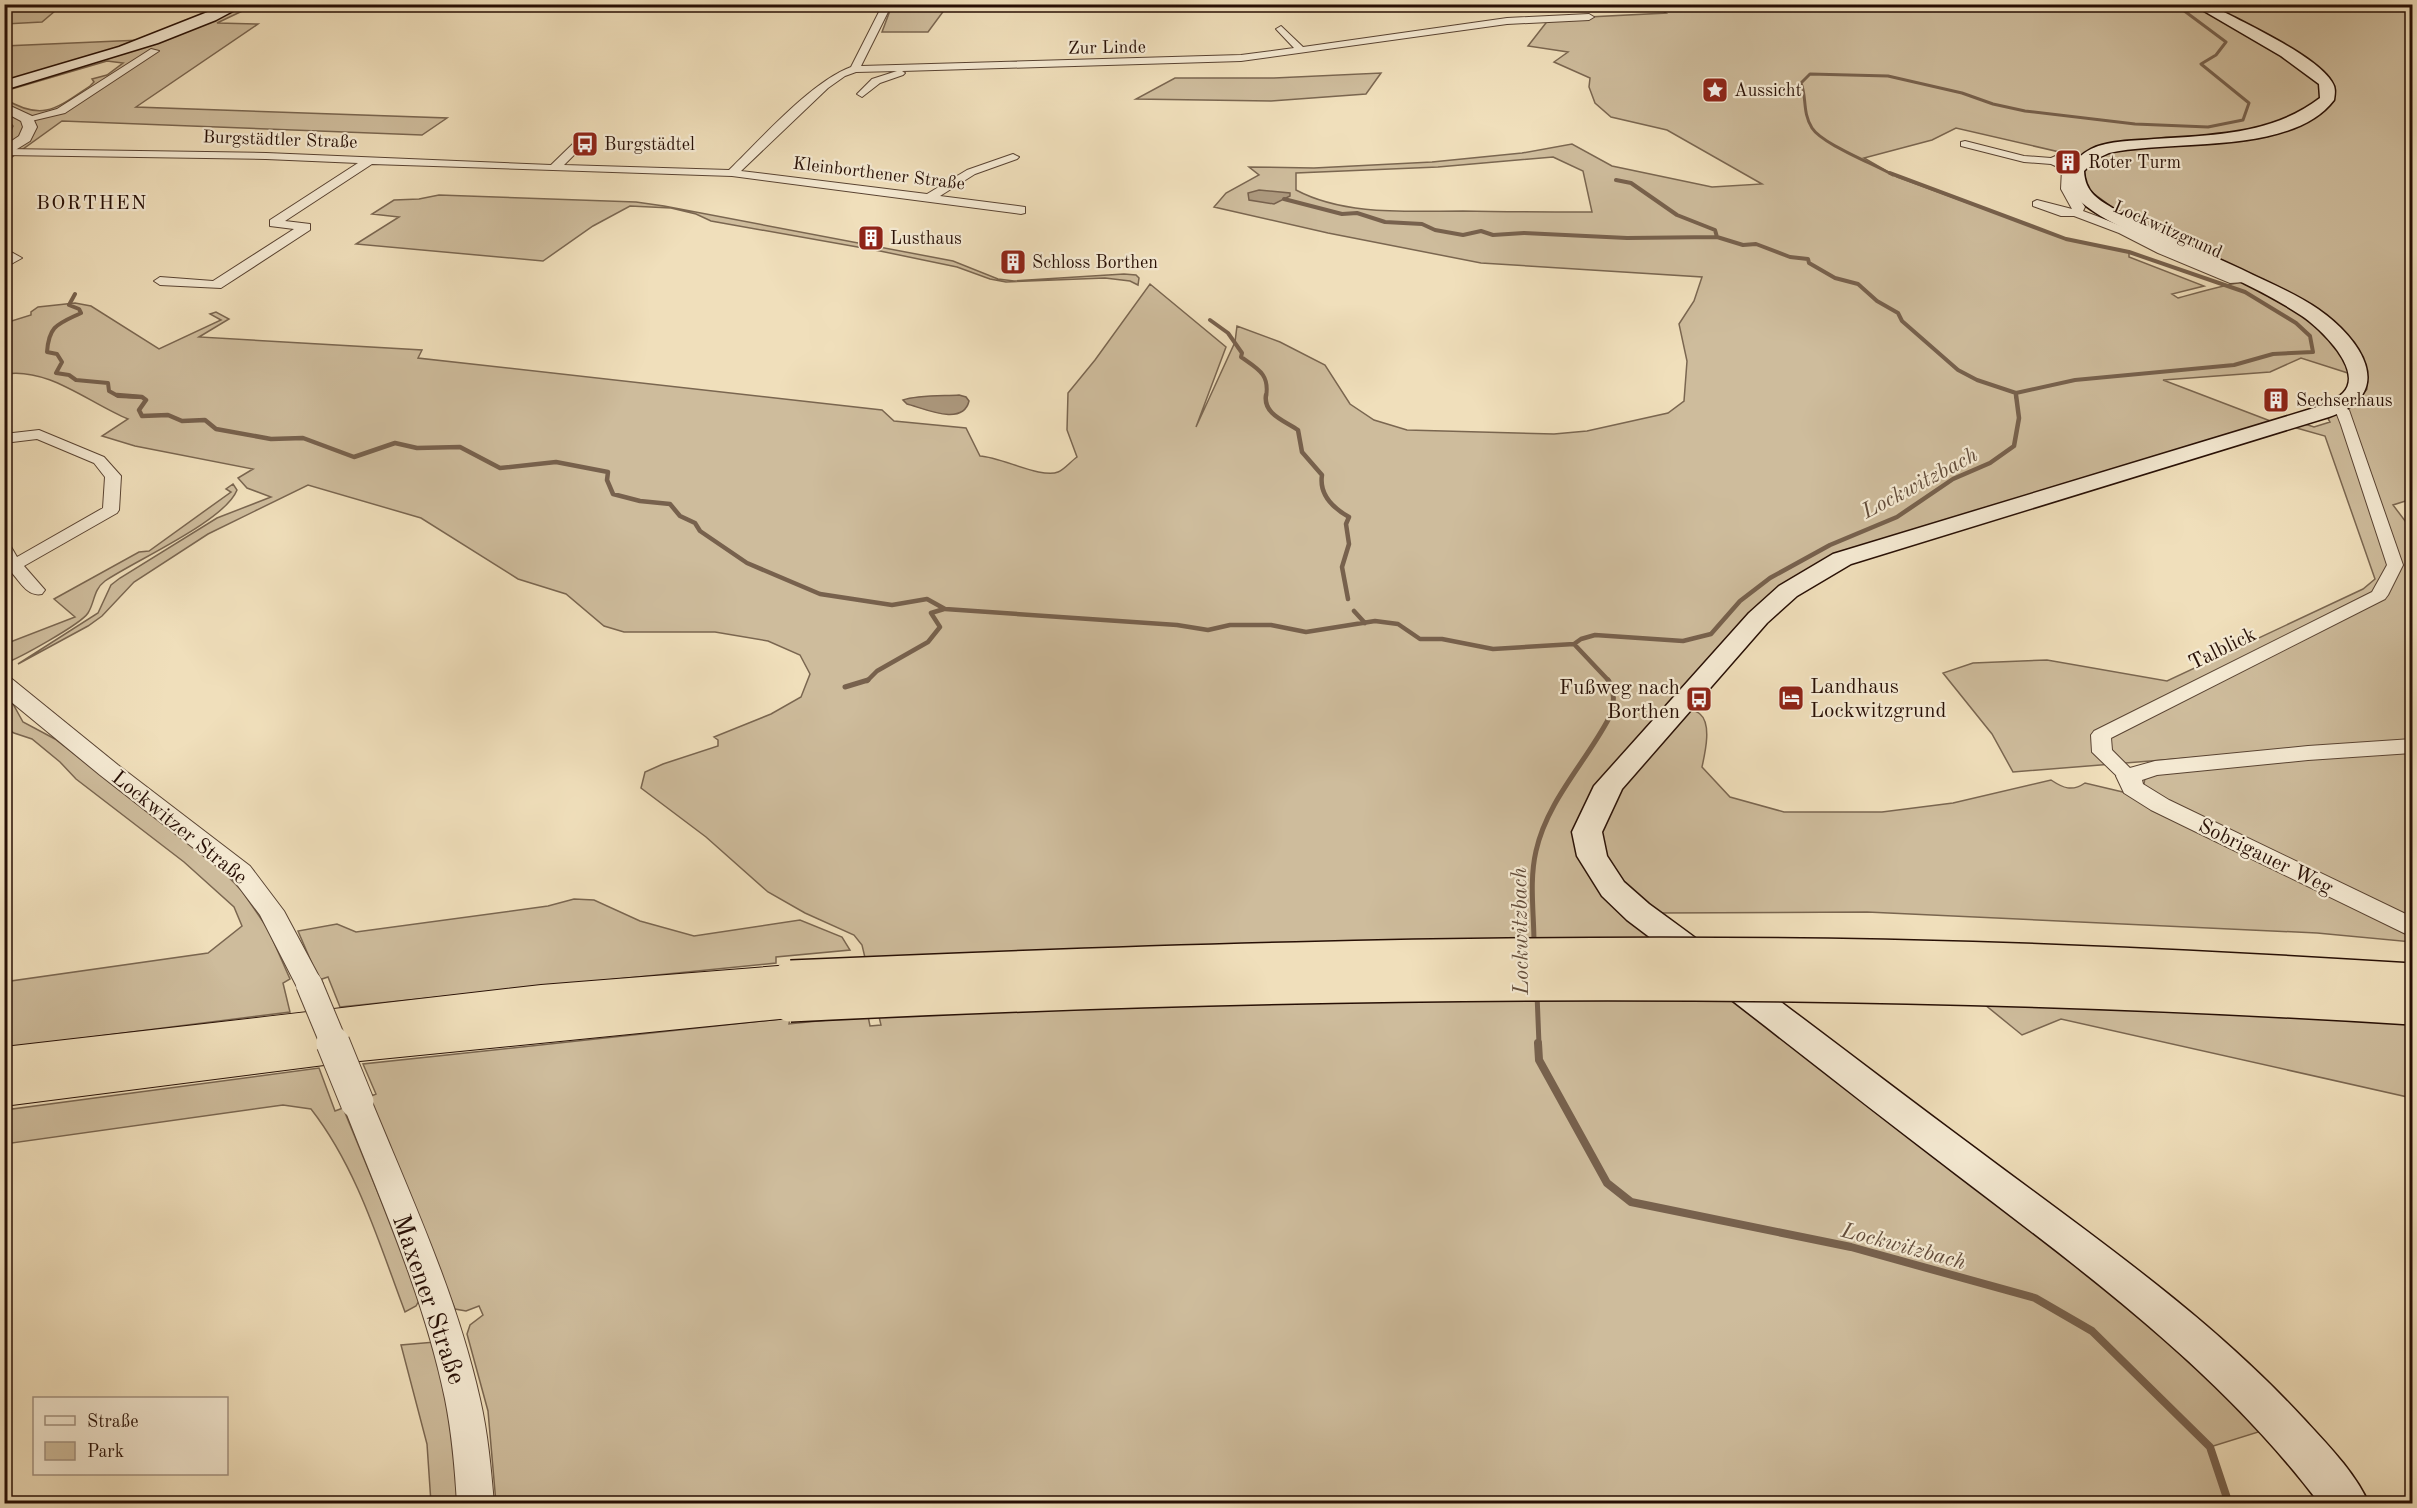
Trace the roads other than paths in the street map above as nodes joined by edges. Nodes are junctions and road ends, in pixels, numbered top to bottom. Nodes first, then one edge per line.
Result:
1 (240, 4) edge
2 (888, 4) edge
3 (2198, 4) edge
4 (1589, 17) dead end
5 (1281, 29) dead end
6 (1388, 39) junction
7 (1420, 44) dead end
8 (154, 51) dead end
9 (1302, 51) junction
10 (913, 66) junction
11 (855, 69) junction
12 (4, 86) edge
13 (862, 94) dead end
14 (4, 108) edge
15 (27, 119) junction
16 (588, 135) dead end
17 (1965, 144) dead end
18 (5, 153) edge
19 (1013, 157) dead end
20 (371, 160) junction
21 (2053, 161) junction
22 (2084, 161) junction
23 (554, 168) junction
24 (732, 173) junction
25 (929, 198) junction
26 (2037, 204) dead end
27 (1021, 210) dead end
28 (2076, 213) junction
29 (4, 252) edge
30 (4, 264) edge
31 (2245, 278) junction
32 (160, 281) dead end
33 (2335, 406) junction
34 (4, 439) edge
35 (4, 549) edge
36 (10, 569) edge
37 (36, 590) dead end
38 (4, 684) edge
39 (2412, 746) edge
40 (2128, 776) junction
41 (2412, 928) edge
42 (2412, 981) edge
43 (791, 991) junction
44 (2412, 1007) edge
45 (4, 1062) edge
46 (4, 1091) edge
47 (357, 1102) joint
48 (476, 1503) edge
49 (2347, 1503) edge

1 - 12 main road
2 - 11 street
3 - 22 main road
4 - 6 street
5 - 9 street
6 - 7 street
6 - 9 street, Zur Linde
8 - 15 street
9 - 10 street, Zur Linde
10 - 11 street, Zur Linde
10 - 13 street, Zur Linde
11 - 24 street
14 - 15 street
15 - 18 street
16 - 23 street
17 - 21 street
18 - 20 street, Burgstädtler Straße
19 - 25 street
20 - 23 street, Burgstädtler Straße
20 - 32 street
21 - 22 street
21 - 28 street
22 - 31 main road
23 - 24 street, Burgstädtler Straße
24 - 25 street, Kleinborthener Straße
25 - 27 street, Kleinborthener Straße
26 - 28 street, Lockwitzgrund
28 - 31 street, Lockwitzgrund
29 - 30 street
31 - 33 main road
33 - 40 street, Talblick
33 - 49 main road
34 - 36 street
35 - 36 street
36 - 37 street
38 - 47 street, Lockwitzer Straße, bridge
39 - 40 street
40 - 41 street, Sobrigauer Weg
42 - 43 highway, bridge
43 - 44 highway, bridge
43 - 45 highway
43 - 46 highway
47 - 48 street, Maxener Straße

